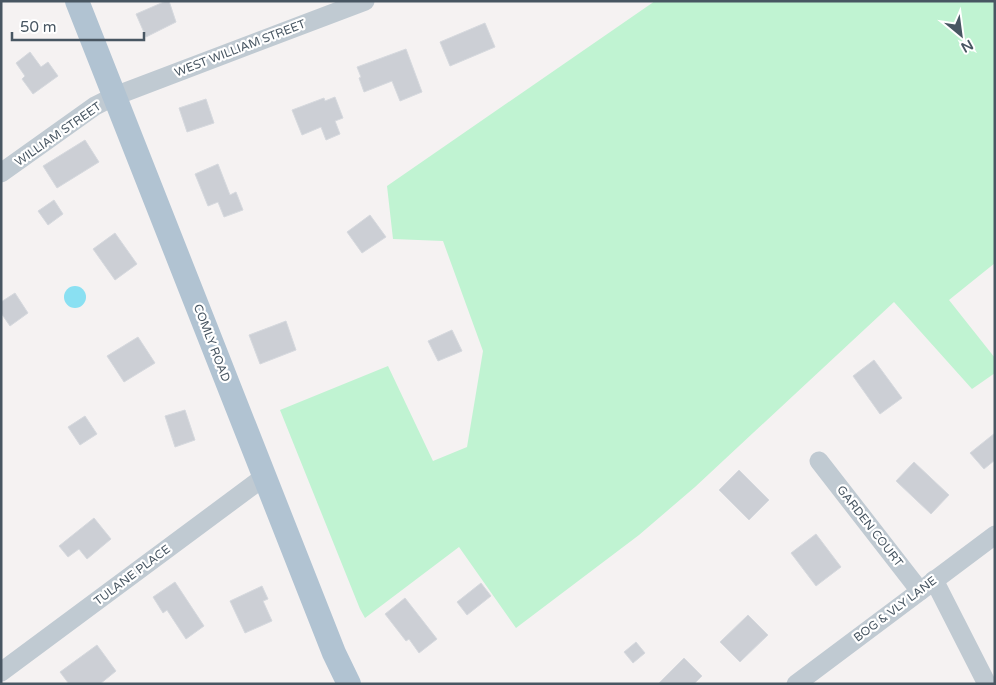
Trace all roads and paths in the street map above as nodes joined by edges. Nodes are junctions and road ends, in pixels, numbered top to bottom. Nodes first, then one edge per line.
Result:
1 (77, 1) edge
2 (365, 1) edge
3 (116, 96) junction
4 (1, 173) edge
5 (819, 461) dead end
6 (264, 477) junction
7 (995, 535) edge
8 (927, 585) junction
9 (1, 672) edge
10 (349, 684) edge
11 (796, 684) edge
12 (987, 684) edge

1 - 3 main road, COMLY ROAD
2 - 3 street, WEST WILLIAM STREET
3 - 4 street, WILLIAM STREET
3 - 6 main road, COMLY ROAD
5 - 8 street, GARDEN COURT
6 - 9 street, TULANE PLACE
6 - 10 main road, COMLY ROAD
7 - 8 street, BOG & VLY LANE
8 - 11 street, BOG & VLY LANE
8 - 12 street, GARDEN COURT

